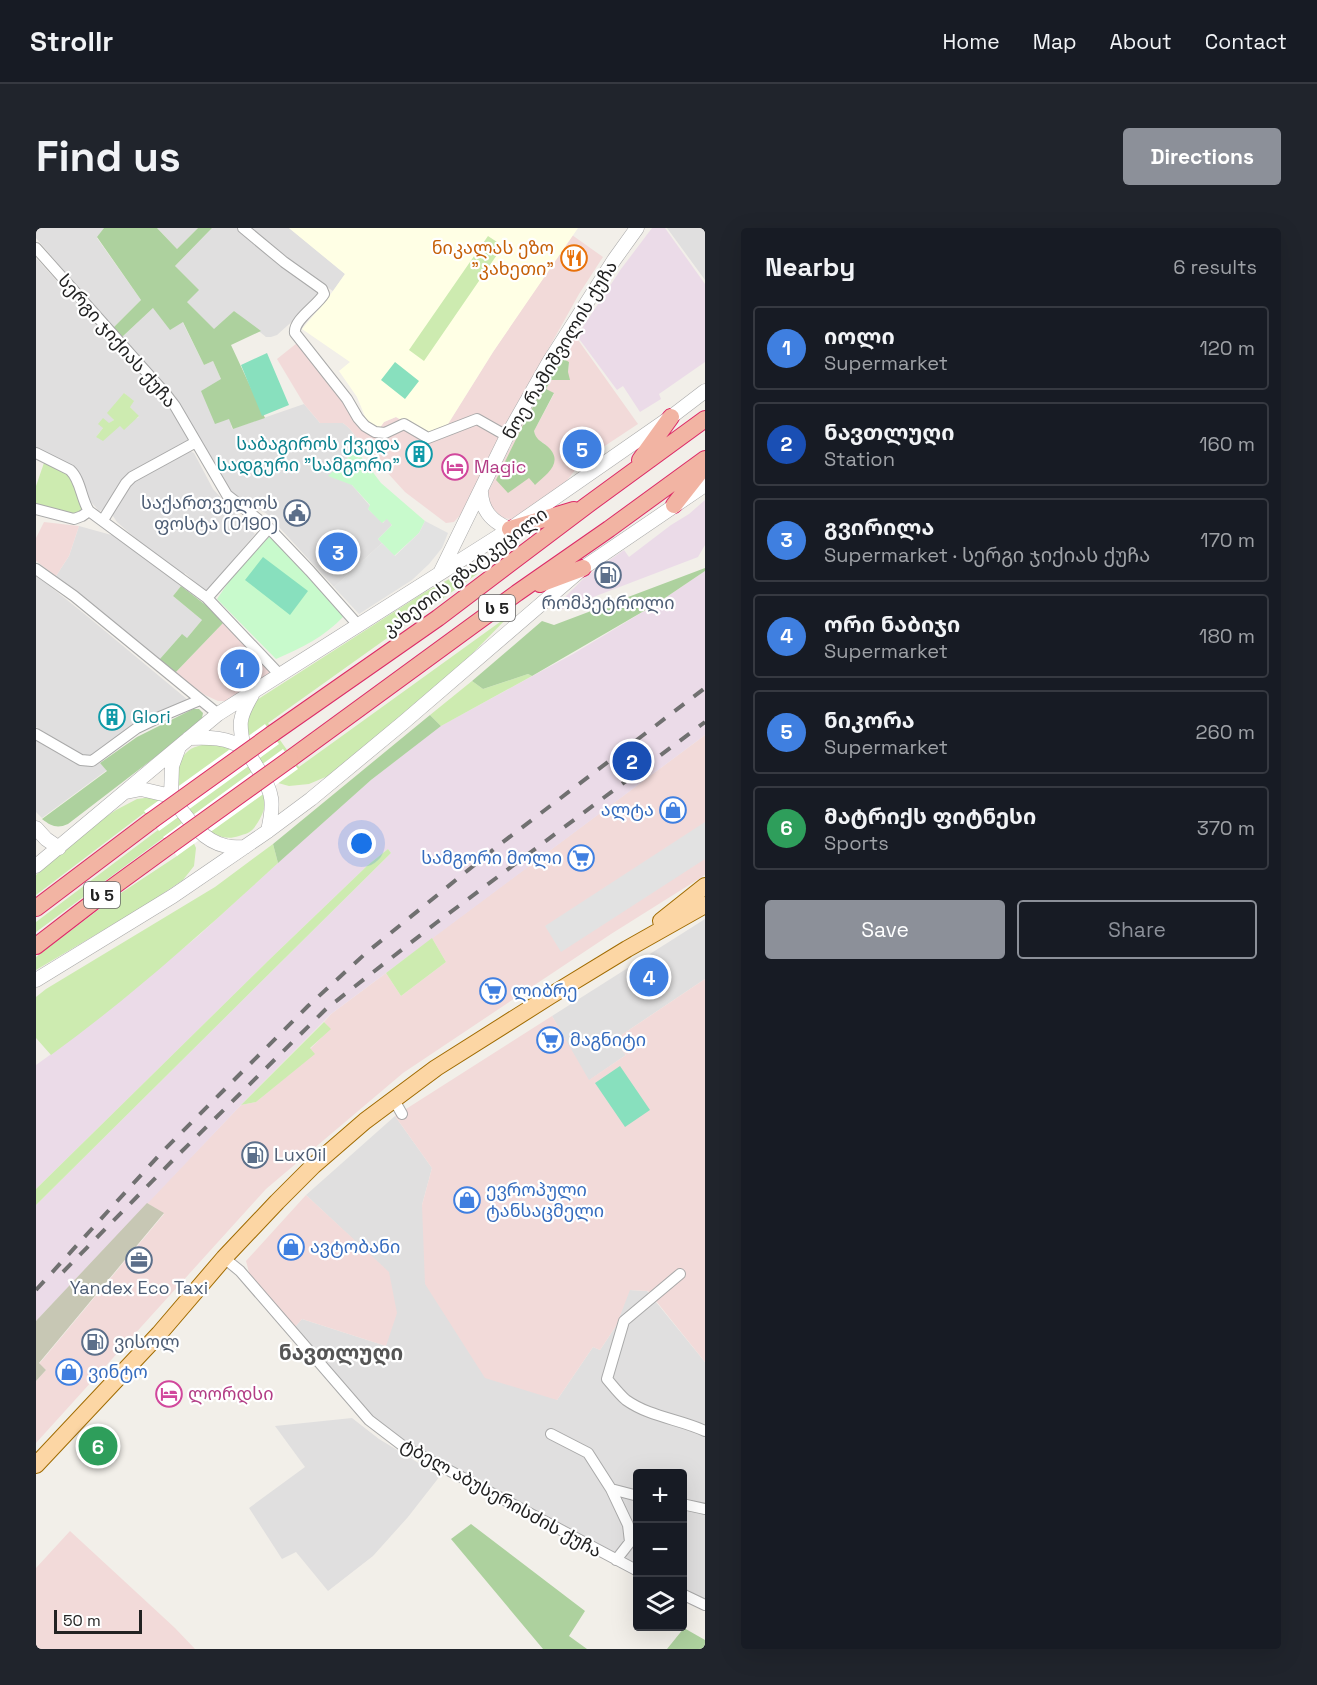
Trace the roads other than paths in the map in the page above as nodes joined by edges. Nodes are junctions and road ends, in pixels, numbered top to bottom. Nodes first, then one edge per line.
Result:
1 (243, 228) edge
2 (637, 228) edge
3 (36, 248) edge
4 (705, 391) edge
5 (671, 417) junction
6 (705, 419) edge
7 (507, 436) junction
8 (196, 442) junction
9 (36, 453) edge
10 (705, 459) edge
11 (705, 466) edge
12 (631, 473) junction
13 (705, 485) edge
14 (481, 492) junction
15 (674, 505) junction
16 (586, 506) junction
17 (36, 509) edge
18 (89, 511) junction
19 (103, 520) junction
20 (269, 528) junction
21 (510, 529) junction
22 (583, 568) junction
23 (36, 569) edge
24 (440, 573) junction
25 (517, 593) junction
26 (207, 598) junction
27 (358, 626) junction
28 (280, 675) junction
29 (254, 693) junction
30 (200, 700) junction
31 (218, 714) junction
32 (36, 734) edge
33 (184, 742) junction
34 (244, 750) junction
35 (125, 792) junction
36 (171, 796) junction
37 (36, 828) edge
38 (268, 831) junction
39 (245, 847) junction
40 (59, 848) junction
41 (36, 866) edge
42 (705, 886) edge
43 (705, 905) edge
44 (36, 908) edge
45 (36, 946) edge
46 (627, 949) junction
47 (36, 980) edge
48 (224, 1258) junction
49 (680, 1274) dead end
50 (705, 1431) edge
51 (551, 1434) dead end
52 (36, 1465) edge
53 (611, 1489) junction
54 (633, 1495) edge
55 (687, 1505) edge
56 (705, 1509) edge
57 (616, 1560) junction
58 (633, 1568) edge
59 (687, 1596) edge
60 (705, 1605) edge

1 - 7 street
2 - 7 street, ნოე რამიშვილის ქუჩა
3 - 8 street, სერგი ჯიქიას ქუჩა
4 - 5 street, კახეთის გზატკეცილი
5 - 12 highway
5 - 21 street, კახეთის გზატკეცილი
6 - 12 highway, კახეთის გზატკეცილი / ს 5
7 - 14 street, ნოე რამიშვილის ქუჩა
8 - 19 street
8 - 20 street, სერგი ჯიქიას ქუჩა
9 - 18 street
10 - 25 highway, ს 5
11 - 15 highway
12 - 16 highway, კახეთის გზატკეცილი / ს 5
13 - 15 street
14 - 21 street
14 - 24 street, ნოე რამიშვილის ქუჩა
15 - 22 street
16 - 21 highway
16 - 44 highway, კახეთის გზატკეცილი / ს 5, bridge
17 - 18 street
18 - 19 street
19 - 26 street
20 - 26 street
20 - 27 street, სერგი ჯიქიას ქუჩა
21 - 24 street, კახეთის გზატკეცილი
22 - 25 highway
22 - 38 street
23 - 30 street
24 - 27 street, კახეთის გზატკეცილი
25 - 45 highway, ს 5, bridge
26 - 28 street
27 - 28 street, კახეთის გზატკეცილი
28 - 29 street, კახეთის გზატკეცილი
29 - 31 street, კახეთის გზატკეცილი
29 - 34 street, კახეთის გზატკეცილი
30 - 31 street
30 - 32 street
31 - 33 street, კახეთის გზატკეცილი
33 - 34 street
33 - 35 street, კახეთის გზატკეცილი
33 - 36 street
34 - 38 street, კახეთის გზატკეცილი
35 - 36 street
35 - 40 street, კახეთის გზატკეცილი
36 - 39 street
37 - 40 street
38 - 39 street
39 - 47 street
40 - 41 street, კახეთის გზატკეცილი
42 - 46 main road
43 - 46 main road
46 - 48 main road
48 - 52 main road
48 - 57 street, ტბელ აბუსერისძის ქუჩა
49 - 50 street
51 - 53 street
53 - 54 street
53 - 57 street
55 - 56 street
57 - 58 street, ტბელ აბუსერისძის ქუჩა
59 - 60 street

